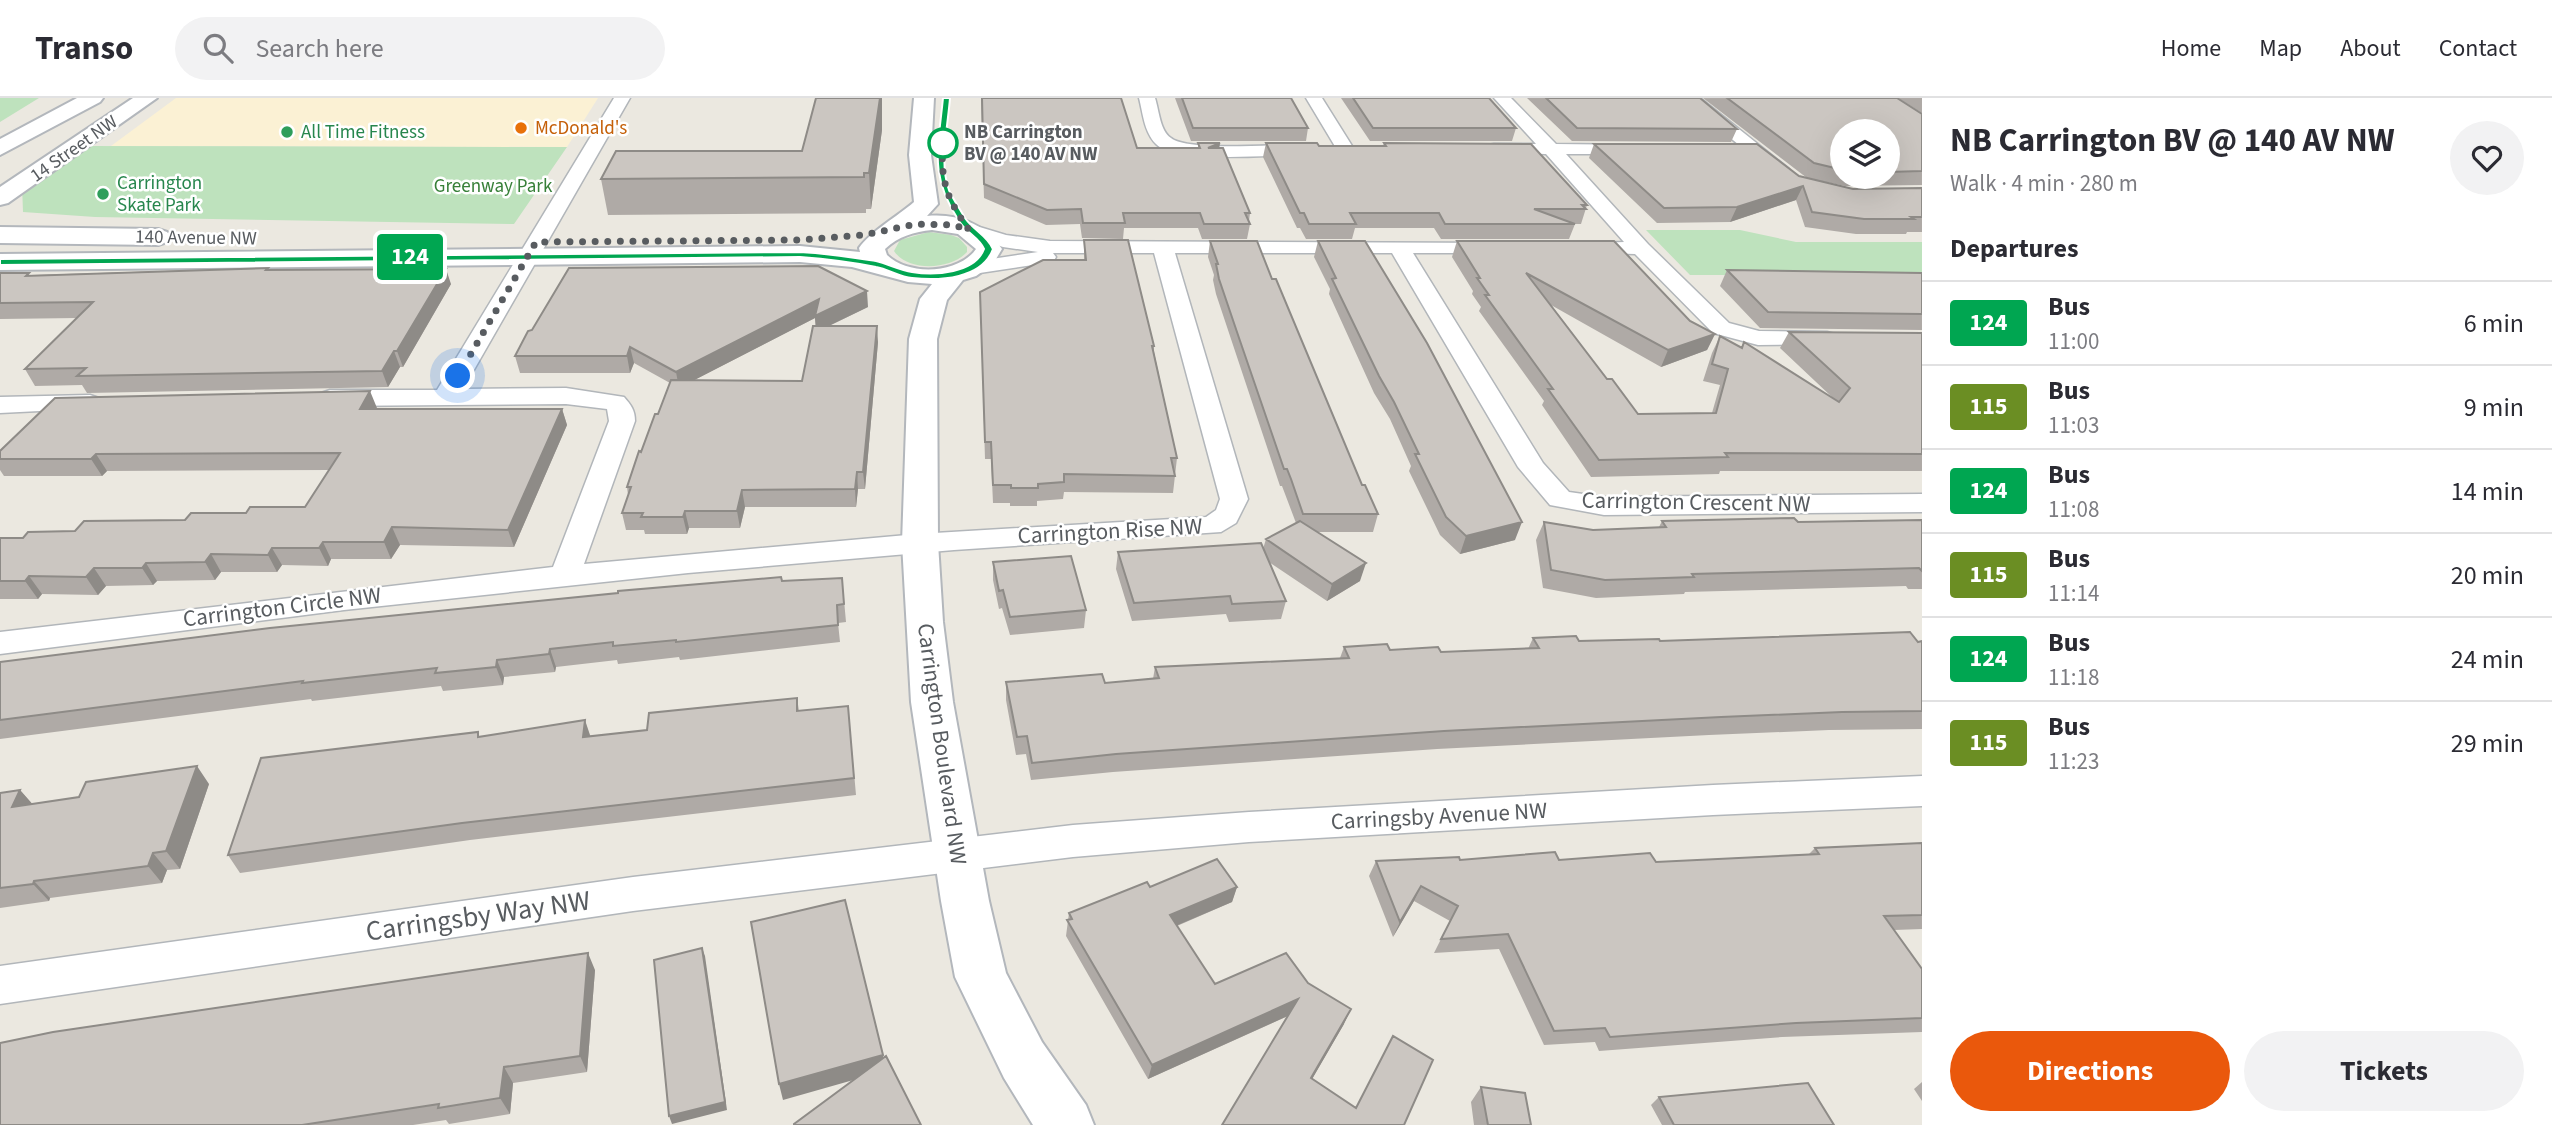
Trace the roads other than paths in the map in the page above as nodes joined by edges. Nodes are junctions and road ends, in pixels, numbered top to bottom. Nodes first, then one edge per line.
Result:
1 (147, 98) edge
2 (622, 98) edge
3 (924, 98) edge
4 (1147, 98) edge
5 (1314, 98) edge
6 (1502, 98) edge
7 (1690, 98) edge
8 (85, 102) edge
9 (943, 136) dead end
10 (0, 148) edge
11 (1482, 149) edge
12 (1550, 149) junction
13 (1655, 149) edge
14 (1730, 149) edge
15 (1755, 150) junction
16 (0, 168) edge
17 (1799, 184) edge
18 (22, 185) junction
19 (0, 198) edge
20 (897, 229) junction
21 (971, 231) junction
22 (0, 235) edge
23 (90, 235) junction
24 (303, 241) junction
25 (1153, 247) junction
26 (1399, 247) junction
27 (1519, 247) edge
28 (1560, 248) edge
29 (1641, 248) junction
30 (532, 249) junction
31 (3, 260) edge
32 (885, 267) junction
33 (963, 271) junction
34 (923, 339) junction
35 (1854, 339) edge
36 (446, 396) junction
37 (307, 398) edge
38 (111, 402) edge
39 (0, 405) edge
40 (1922, 503) edge
41 (920, 543) junction
42 (565, 575) junction
43 (0, 643) edge
44 (1922, 791) edge
45 (957, 853) junction
46 (0, 985) edge
47 (1066, 1125) edge

1 - 18 street, 14 Street NW
2 - 30 street
3 - 20 street
4 - 5 street
6 - 12 street
7 - 15 street
8 - 10 street, 14 Street NW
8 - 16 street
9 - 21 street
11 - 12 street
12 - 13 street
12 - 29 street
14 - 15 street
15 - 17 street
18 - 19 street, 14 Street NW
18 - 23 street
20 - 21 street, 140 Avenue NW
20 - 30 street, 140 Avenue NW
20 - 32 street
21 - 25 street, 140 Avenue NW
21 - 33 street
22 - 23 street, 140 Avenue NW
23 - 24 street, 140 Avenue NW
24 - 30 street, 140 Avenue NW
24 - 31 street
25 - 26 street, 140 Avenue NW
25 - 33 street, 140 Avenue NW
25 - 41 street, Carrington Rise NW
26 - 27 street, 140 Avenue NW
26 - 40 street, Carrington Crescent NW
28 - 29 street
29 - 35 street
30 - 31 street, 140 Avenue NW
30 - 32 street, 140 Avenue NW
30 - 36 street
32 - 33 street, 140 Avenue NW
32 - 34 street, Carrington Boulevard NW
33 - 34 street, Carrington Boulevard NW
34 - 41 street, Carrington Boulevard NW
36 - 37 street
36 - 42 street
38 - 39 street
41 - 42 street, Carrington Circle NW
41 - 45 street, Carrington Boulevard NW
42 - 43 street, Carrington Circle NW
44 - 45 street, Carringsby Avenue NW
45 - 46 street, Carringsby Way NW
45 - 47 street, Carrington Boulevard NW

